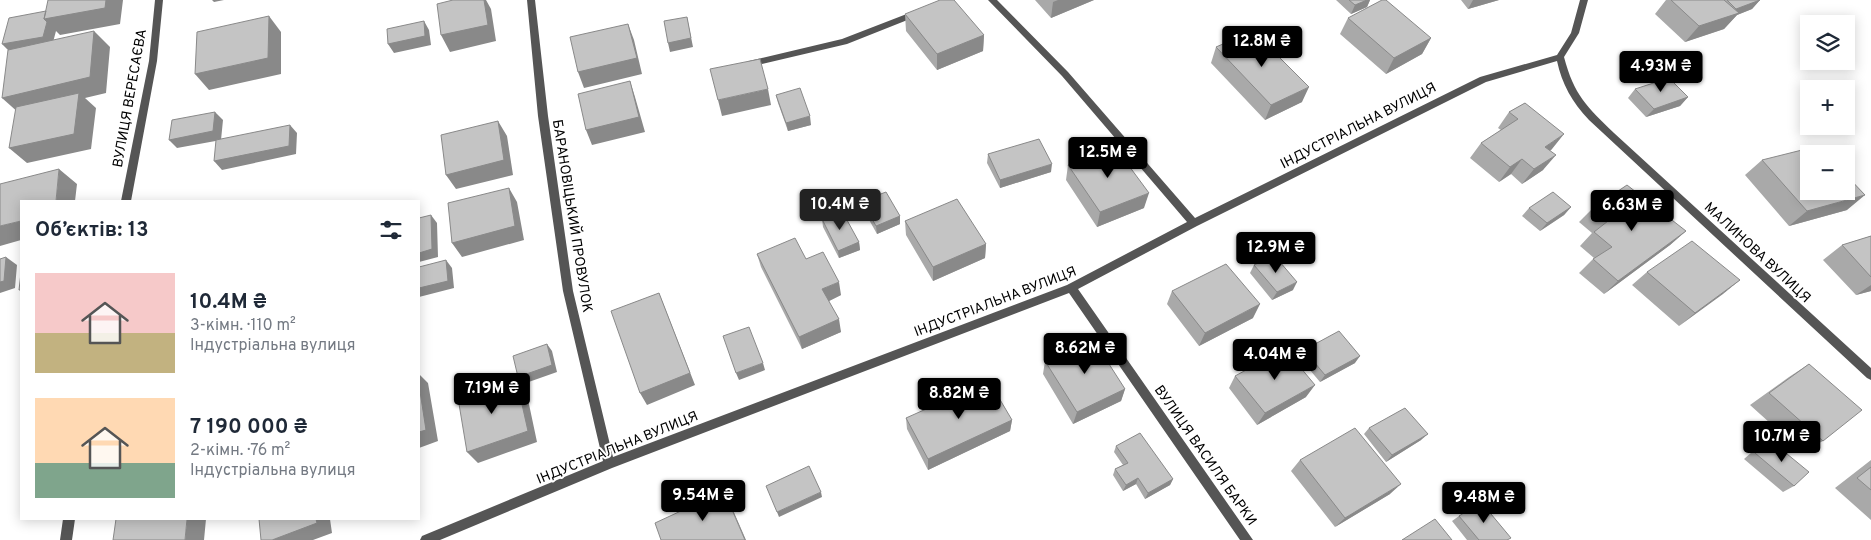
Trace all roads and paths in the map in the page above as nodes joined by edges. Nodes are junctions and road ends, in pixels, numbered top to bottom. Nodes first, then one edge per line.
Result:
1 (159, 0) edge
2 (531, 0) edge
3 (992, 0) edge
4 (1584, 0) edge
5 (924, 11) edge
6 (1560, 57) junction
7 (740, 66) edge
8 (126, 200) edge
9 (1194, 223) junction
10 (1071, 288) junction
11 (1871, 375) edge
12 (609, 464) junction
13 (69, 520) edge
14 (66, 540) edge
15 (426, 540) edge
16 (1247, 540) edge

1 - 8 street, ВУЛИЦЯ ВЕРЕСАЄВА
2 - 12 street, БАРАНОВІЦЬКИЙ ПРОВУЛОК
3 - 9 street
4 - 6 street
5 - 7 street
6 - 9 street, ІНДУСТРІАЛЬНА ВУЛИЦЯ
6 - 11 street, МАЛИНОВА ВУЛИЦЯ
9 - 10 street, ІНДУСТРІАЛЬНА ВУЛИЦЯ
10 - 12 street, ІНДУСТРІАЛЬНА ВУЛИЦЯ
10 - 16 street, ВУЛИЦЯ ВАСИЛЯ БАРКИ
12 - 15 street, ІНДУСТРІАЛЬНА ВУЛИЦЯ
13 - 14 street

